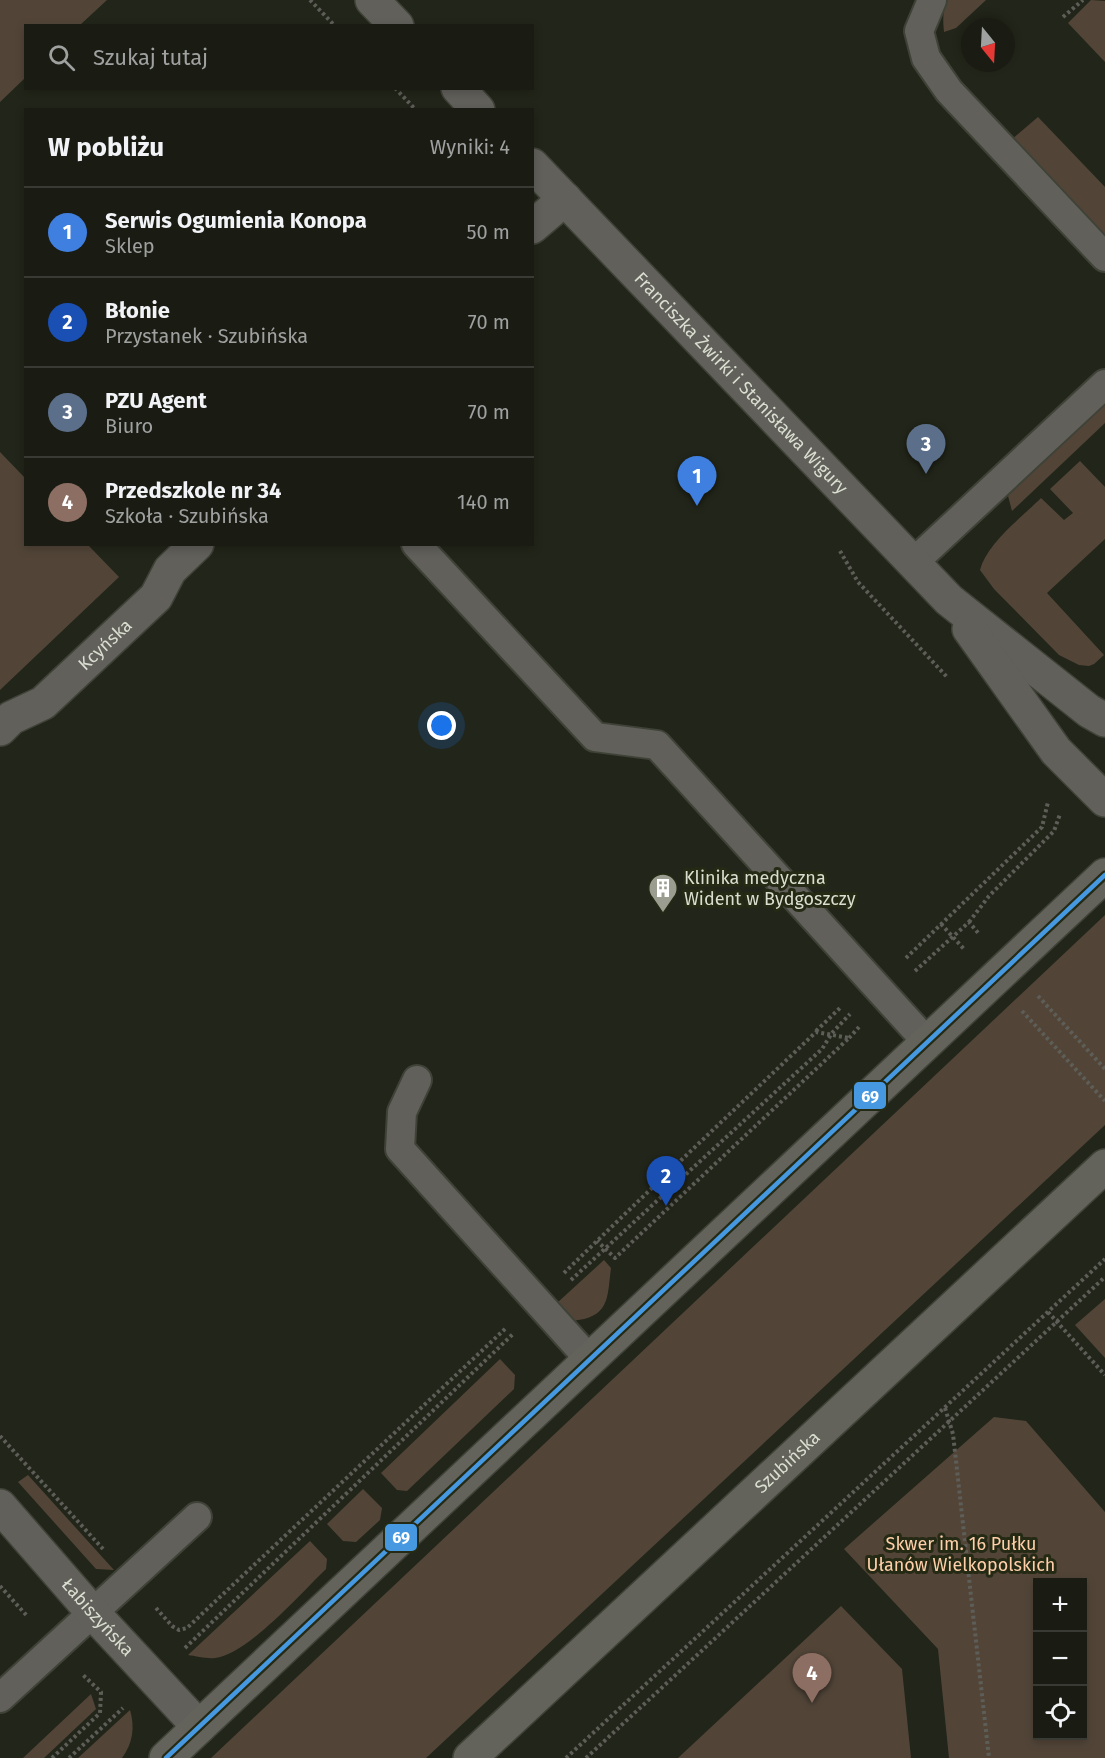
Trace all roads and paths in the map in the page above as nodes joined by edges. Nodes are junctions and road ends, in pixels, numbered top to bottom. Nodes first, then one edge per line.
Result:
1 (310, 0) edge
2 (372, 0) edge
3 (932, 0) edge
4 (1083, 0) edge
5 (1063, 17) dead end
6 (333, 24) edge
7 (395, 24) edge
8 (397, 90) edge
9 (460, 90) edge
10 (414, 108) edge
11 (476, 108) edge
12 (534, 167) edge
13 (565, 199) junction
14 (534, 225) edge
15 (1105, 257) edge
16 (1105, 384) edge
17 (836, 545) dead end
18 (195, 546) edge
19 (418, 546) edge
20 (913, 563) junction
21 (949, 600) junction
22 (952, 681) dead end
23 (1105, 720) edge
24 (0, 729) edge
25 (1089, 785) edge
26 (1105, 875) edge
27 (969, 922) dead end
28 (875, 987) junction
29 (832, 1033) junction
30 (927, 1042) junction
31 (417, 1080) dead end
32 (1105, 1166) edge
33 (597, 1241) dead end
34 (605, 1249) junction
35 (1105, 1258) edge
36 (1105, 1277) edge
37 (543, 1306) junction
38 (1047, 1312) junction
39 (1056, 1322) junction
40 (590, 1360) junction
41 (1105, 1375) edge
42 (945, 1408) junction
43 (949, 1421) junction
44 (0, 1436) edge
45 (0, 1506) edge
46 (197, 1517) dead end
47 (130, 1579) junction
48 (93, 1613) junction
49 (187, 1628) dead end
50 (154, 1678) junction
51 (101, 1692) dead end
52 (0, 1698) edge
53 (199, 1727) junction
54 (52, 1758) edge
55 (69, 1758) edge
56 (166, 1758) edge
57 (470, 1758) edge
58 (566, 1758) edge
59 (586, 1758) edge
60 (989, 1758) edge

1 - 6 path
2 - 7 street
3 - 15 lane
4 - 5 path
8 - 10 path
9 - 11 street
12 - 13 street, Franciszka Żwirki i Stanisława Wigury
13 - 14 street
13 - 20 street, Franciszka Żwirki i Stanisława Wigury
16 - 20 lane
17 - 22 path
18 - 24 street, Kcyńska
19 - 28 lane
20 - 21 street, Franciszka Żwirki i Stanisława Wigury
21 - 23 street, Franciszka Żwirki i Stanisława Wigury
21 - 25 street, Franciszka Żwirki i Stanisława Wigury
25 - 27 path
25 - 28 path
26 - 30 main road
28 - 29 path
28 - 30 lane
29 - 34 path
29 - 34 path
30 - 40 main road
31 - 37 lane
32 - 57 main road, Szubińska
33 - 34 path
34 - 37 path
35 - 38 path
36 - 39 path
37 - 40 lane
37 - 50 path
38 - 39 path
38 - 42 path
39 - 41 path
39 - 43 path
40 - 53 main road
42 - 43 path
42 - 58 path
43 - 59 path
43 - 60 path
44 - 47 path
45 - 48 street, Łabiszyńska
46 - 47 lane
47 - 48 lane
47 - 49 path
48 - 50 street, Łabiszyńska
48 - 52 lane
50 - 53 street, Łabiszyńska
50 - 55 path
51 - 54 path
53 - 56 main road

